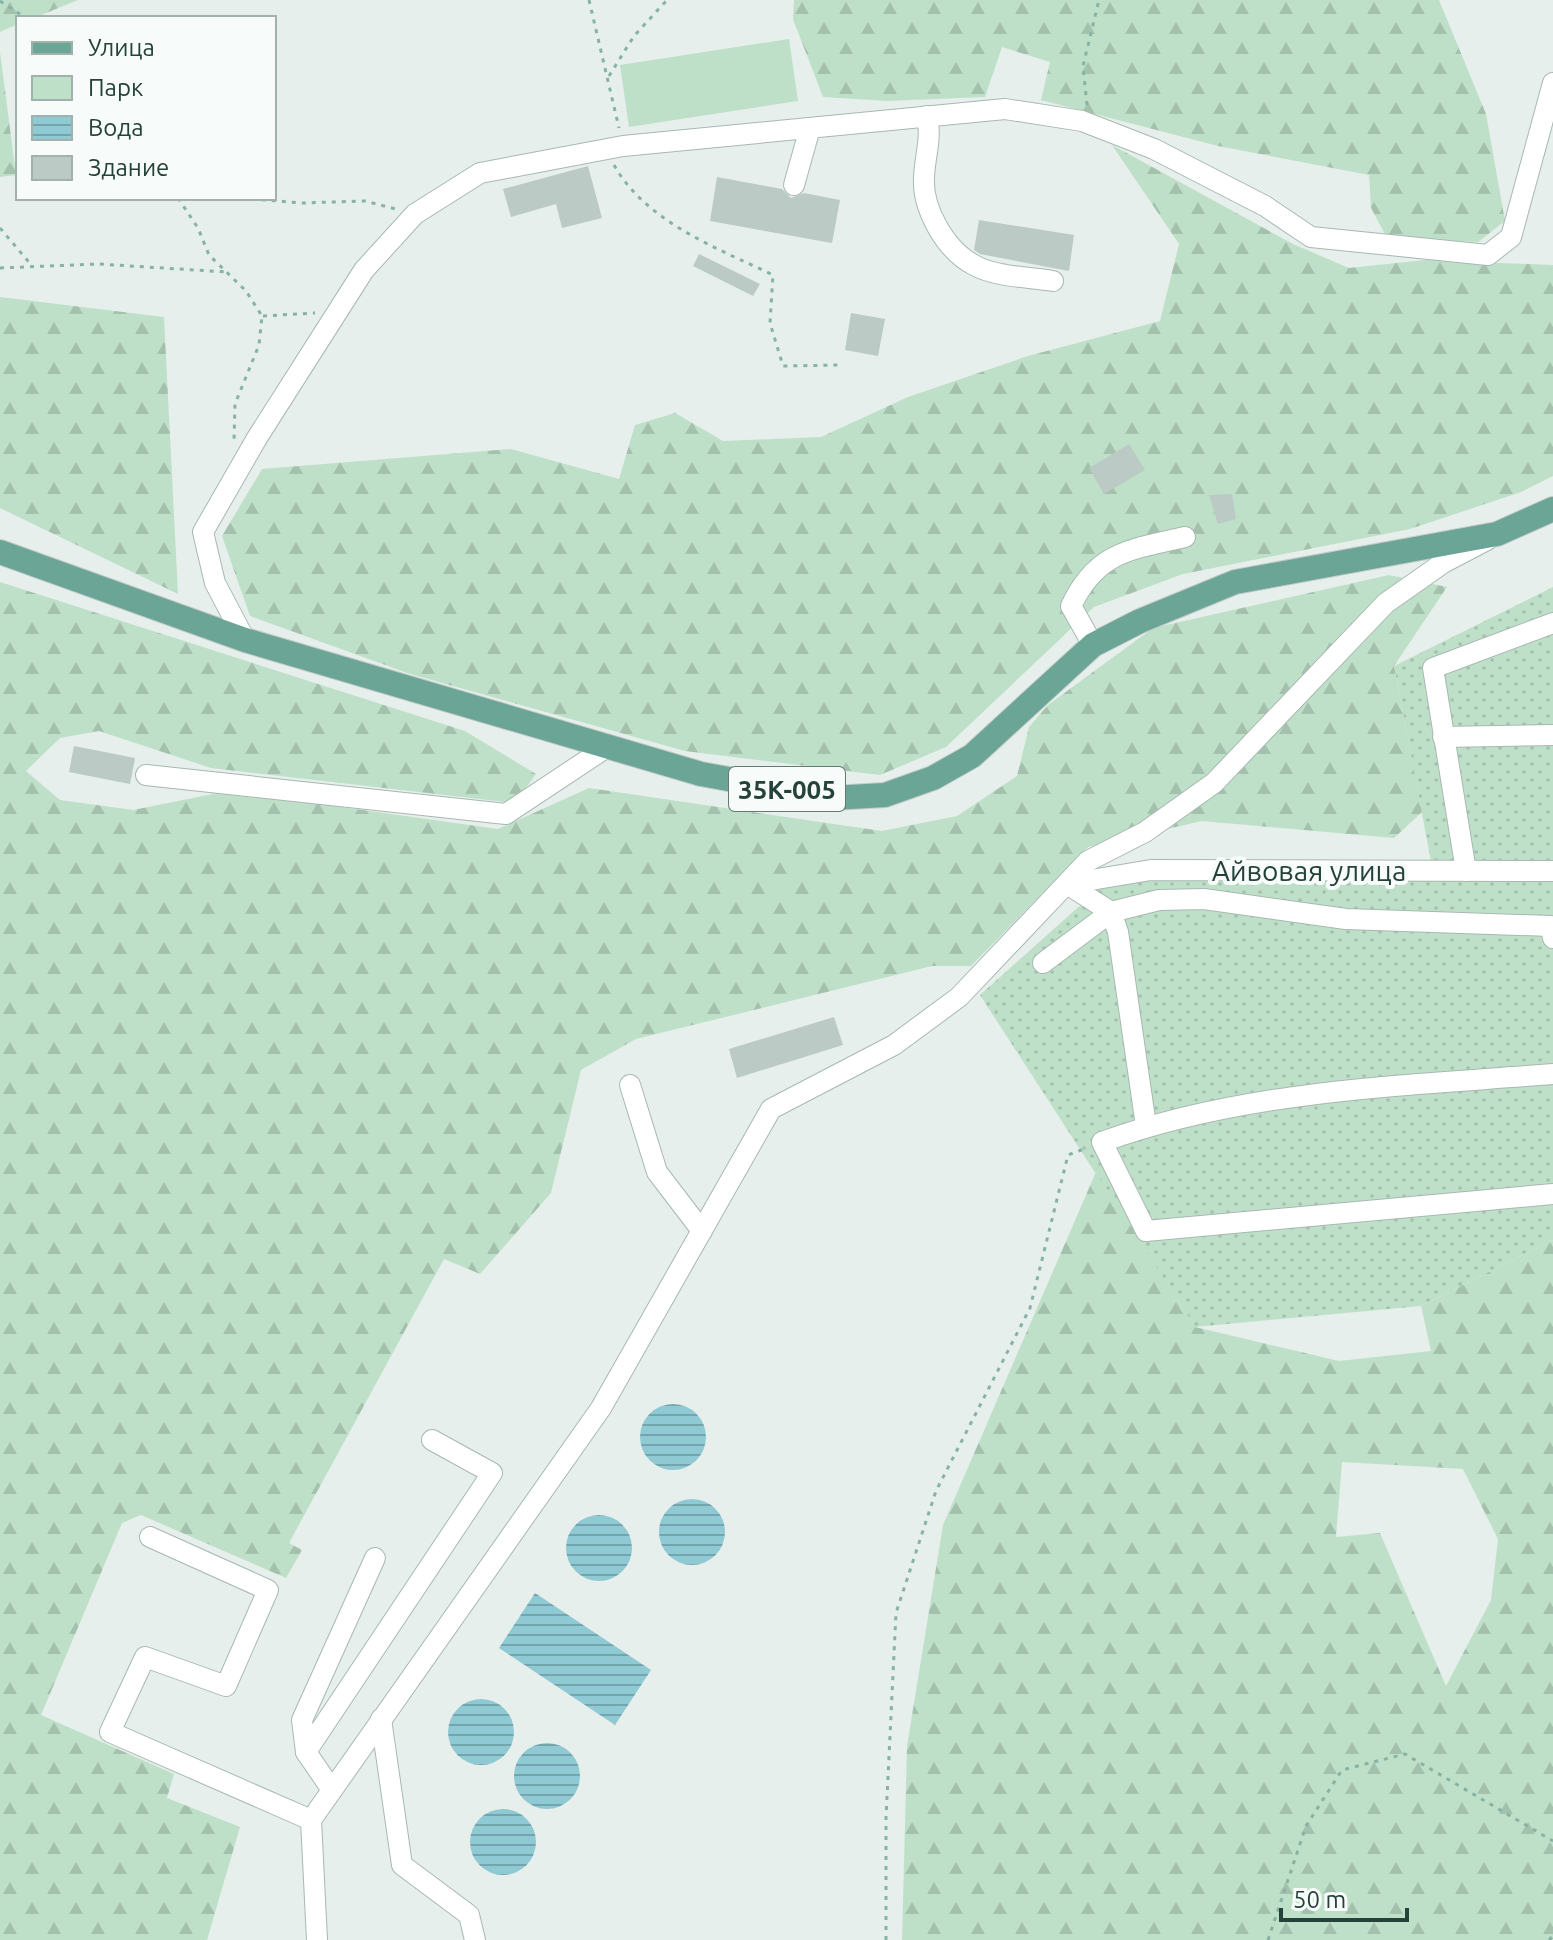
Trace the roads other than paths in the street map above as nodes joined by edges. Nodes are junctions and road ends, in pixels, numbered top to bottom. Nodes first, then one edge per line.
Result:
1 (1553, 83) edge
2 (927, 116) junction
3 (810, 128) junction
4 (794, 185) dead end
5 (1053, 281) dead end
6 (1553, 509) edge
7 (1497, 534) junction
8 (1185, 537) dead end
9 (0, 552) edge
10 (1553, 623) edge
11 (245, 640) junction
12 (1093, 645) junction
13 (1553, 735) edge
14 (1443, 737) junction
15 (607, 747) junction
16 (146, 775) dead end
17 (1466, 871) junction
18 (1553, 871) edge
19 (1067, 884) junction
20 (1111, 912) junction
21 (1553, 938) edge
22 (1043, 963) dead end
23 (1553, 1074) edge
24 (630, 1085) dead end
25 (1146, 1126) junction
26 (1553, 1194) edge
27 (702, 1231) junction
28 (432, 1440) dead end
29 (150, 1537) dead end
30 (375, 1558) dead end
31 (381, 1719) junction
32 (306, 1752) junction
33 (332, 1790) junction
34 (311, 1820) junction
35 (317, 1940) edge
36 (475, 1940) edge

1 - 2 street
2 - 3 street
2 - 5 street
3 - 4 street
3 - 11 street
6 - 7 main road, 35К-005
7 - 12 main road, 35К-005
7 - 19 street
8 - 12 street
9 - 11 main road, 35К-005
10 - 14 street
11 - 15 main road, 35К-005
12 - 15 main road, 35К-005
13 - 14 street
14 - 17 street
15 - 16 street
17 - 18 street, Айвовая улица
17 - 19 street, Айвовая улица
19 - 20 street
19 - 27 street
20 - 21 street
20 - 22 street
20 - 25 street
23 - 25 street
24 - 27 street
25 - 26 street
27 - 31 street
28 - 32 street
29 - 34 street
30 - 32 street
31 - 33 street
31 - 36 street
32 - 33 street
33 - 34 street
34 - 35 street

